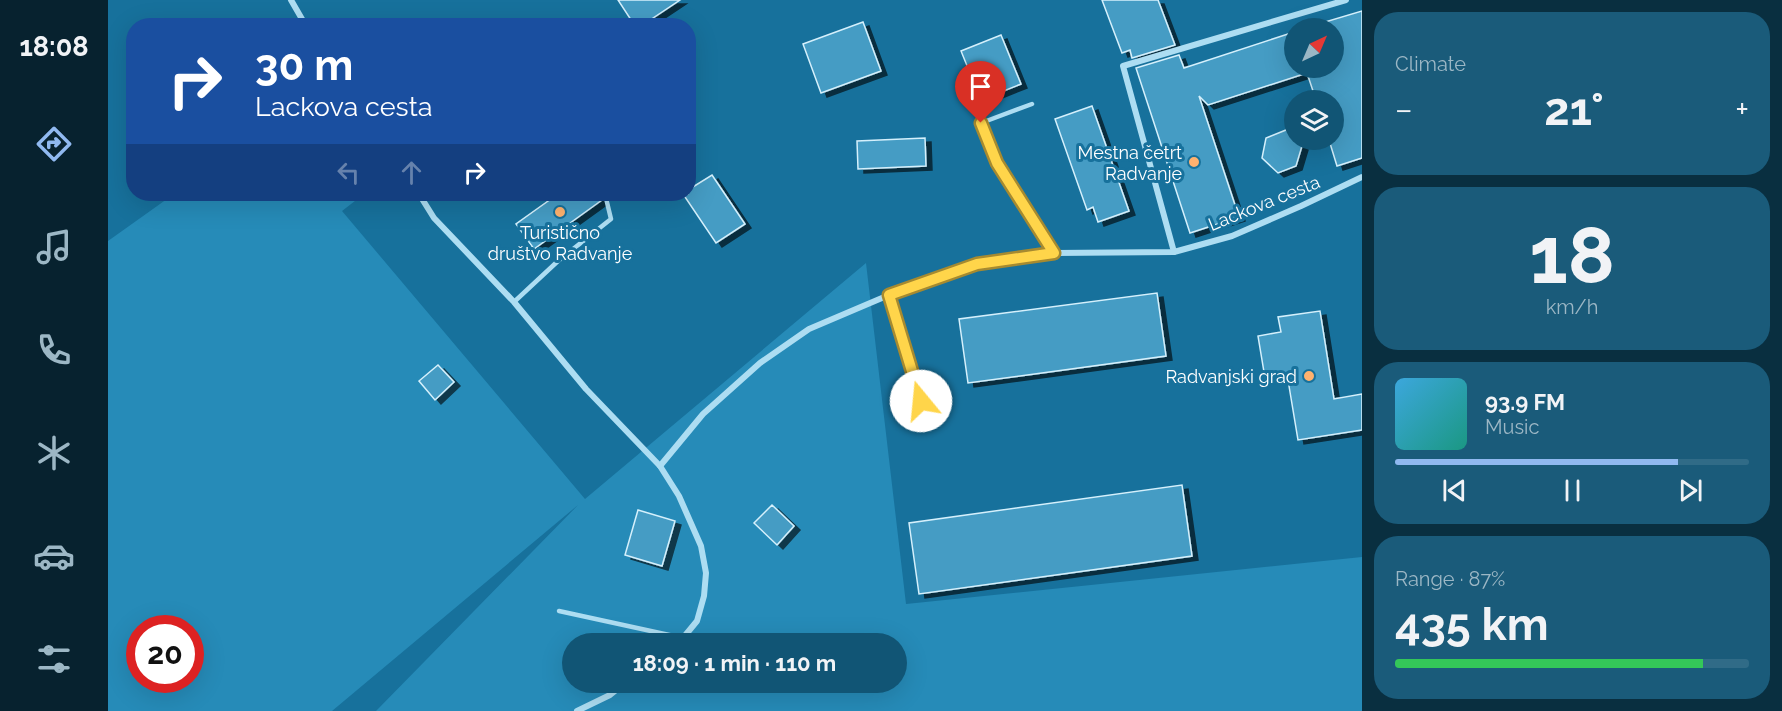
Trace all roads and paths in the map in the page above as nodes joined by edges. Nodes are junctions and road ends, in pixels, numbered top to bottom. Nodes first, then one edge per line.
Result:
1 (291, 0) edge
2 (1346, 0) edge
3 (301, 18) edge
4 (1032, 104) dead end
5 (1362, 177) edge
6 (423, 201) edge
7 (607, 201) edge
8 (1174, 252) junction
9 (1054, 253) junction
10 (889, 295) junction
11 (514, 302) junction
12 (921, 401) dead end
13 (660, 466) junction
14 (559, 611) dead end
15 (660, 633) edge
16 (687, 633) edge
17 (612, 693) edge
18 (577, 711) edge

1 - 3 street
2 - 8 street
4 - 9 lane
5 - 8 street, Lackova cesta
6 - 11 street
7 - 11 lane
8 - 9 street, Lackova cesta
9 - 10 street, Lackova cesta
10 - 12 lane
10 - 13 street, Lackova cesta
11 - 13 street
13 - 16 street
14 - 15 lane
17 - 18 street

